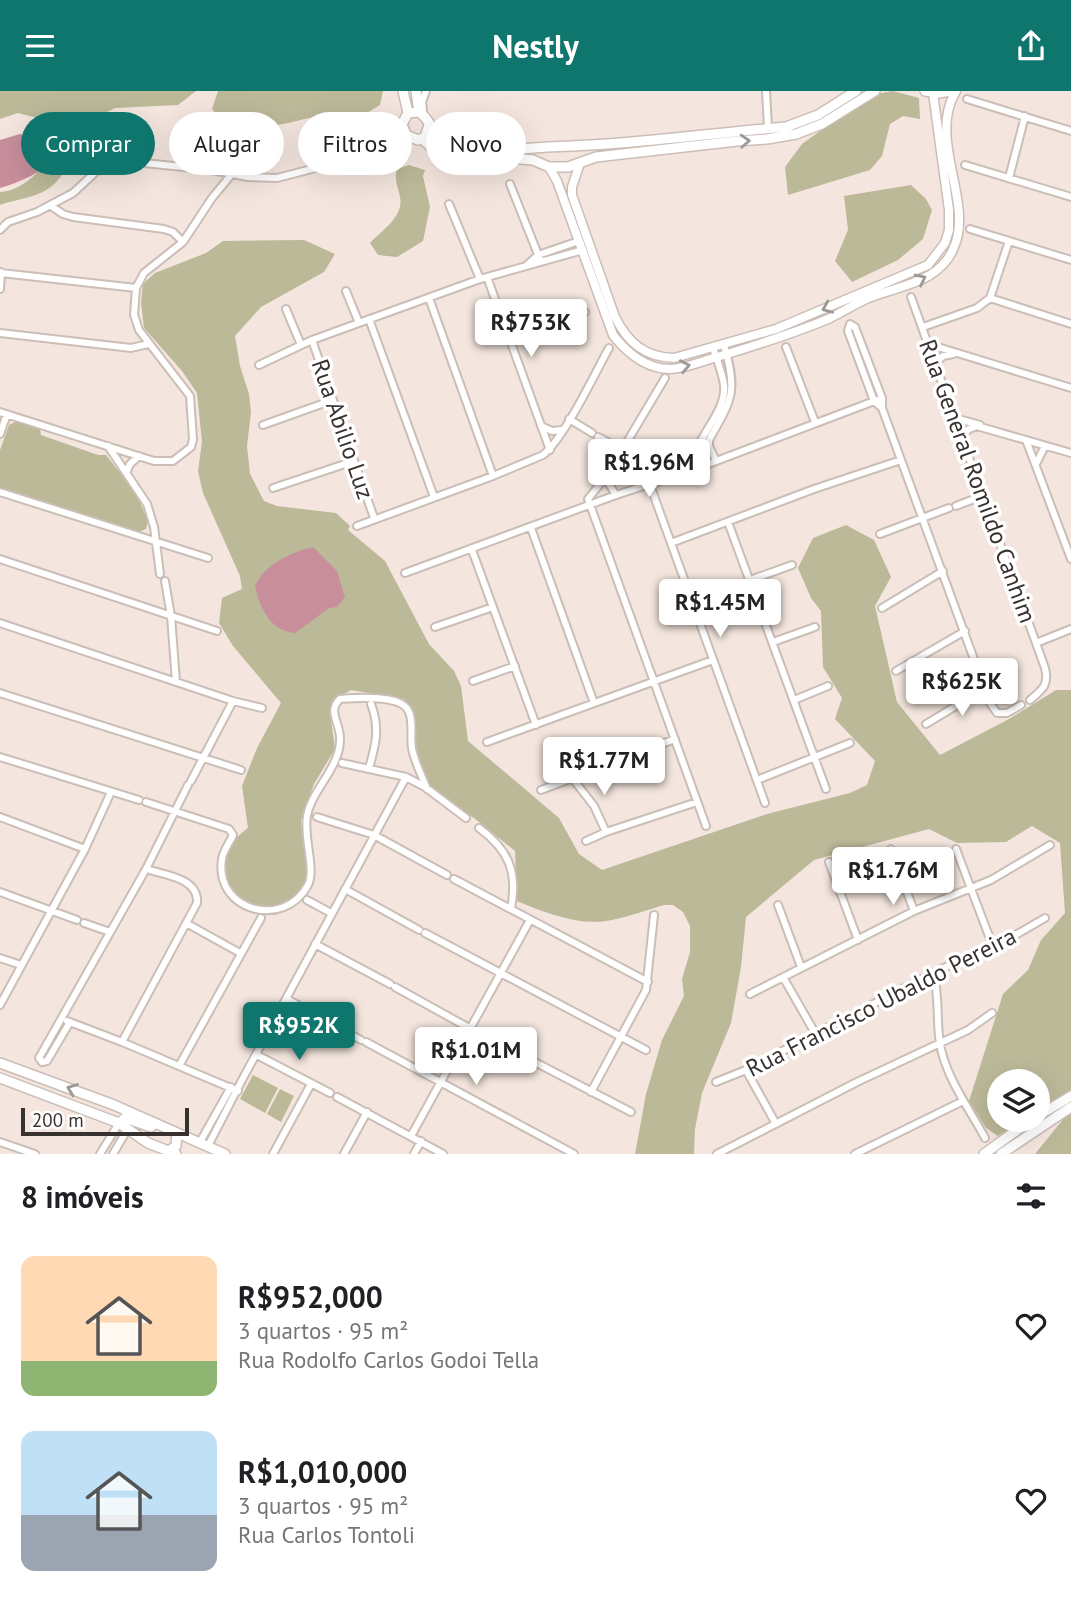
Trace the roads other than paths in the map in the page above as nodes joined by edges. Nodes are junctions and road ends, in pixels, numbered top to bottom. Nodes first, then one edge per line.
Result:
1 (404, 91) edge
2 (416, 91) edge
3 (426, 91) edge
4 (766, 91) edge
5 (856, 91) edge
6 (875, 91) edge
7 (953, 91) edge
8 (929, 92) edge
9 (967, 99) dead end
10 (408, 112) edge
11 (412, 113) edge
12 (422, 114) junction
13 (1025, 116) junction
14 (426, 120) edge
15 (768, 128) junction
16 (1071, 131) edge
17 (426, 135) edge
18 (412, 139) edge
19 (422, 139) junction
20 (551, 147) junction
21 (526, 148) edge
22 (578, 148) junction
23 (580, 163) junction
24 (965, 165) dead end
25 (169, 166) edge
26 (549, 167) junction
27 (298, 174) edge
28 (231, 175) joint
29 (1009, 178) junction
30 (510, 184) dead end
31 (1071, 197) edge
32 (449, 204) dead end
33 (51, 206) junction
34 (970, 229) dead end
35 (0, 230) edge
36 (183, 241) junction
37 (579, 241) junction
38 (1009, 241) junction
39 (583, 250) junction
40 (538, 255) junction
41 (1071, 260) edge
42 (541, 262) junction
43 (526, 266) junction
44 (1, 272) edge
45 (483, 278) junction
46 (136, 288) junction
47 (0, 289) edge
48 (346, 291) dead end
49 (911, 296) dead end
50 (429, 298) junction
51 (990, 298) junction
52 (286, 309) dead end
53 (585, 312) dead end
54 (369, 319) junction
55 (359, 323) junction
56 (1071, 324) edge
57 (923, 327) junction
58 (0, 333) edge
59 (509, 339) junction
60 (312, 340) junction
61 (148, 344) junction
62 (928, 344) junction
63 (301, 345) junction
64 (786, 347) dead end
65 (609, 348) dead end
66 (725, 350) junction
67 (714, 353) junction
68 (955, 354) junction
69 (935, 364) junction
70 (258, 365) dead end
71 (665, 378) dead end
72 (1071, 388) edge
73 (882, 398) junction
74 (333, 400) junction
75 (874, 401) junction
76 (882, 408) junction
77 (3, 413) edge
78 (955, 418) junction
79 (569, 419) junction
80 (815, 422) junction
81 (263, 425) dead end
82 (541, 426) junction
83 (988, 428) junction
84 (562, 430) junction
85 (0, 434) edge
86 (962, 436) junction
87 (1026, 440) junction
88 (108, 446) junction
89 (1045, 446) junction
90 (550, 450) junction
91 (623, 450) junction
92 (1071, 453) edge
93 (139, 456) junction
94 (354, 460) junction
95 (901, 460) junction
96 (716, 461) junction
97 (1036, 464) junction
98 (690, 471) junction
99 (126, 473) junction
100 (608, 474) junction
101 (492, 476) junction
102 (650, 485) junction
103 (598, 486) junction
104 (273, 488) dead end
105 (0, 492) edge
106 (616, 495) junction
107 (982, 496) junction
108 (434, 497) junction
109 (603, 500) junction
110 (589, 505) junction
111 (374, 518) junction
112 (923, 518) junction
113 (728, 522) junction
114 (358, 526) dead end
115 (531, 528) junction
116 (880, 534) dead end
117 (155, 542) junction
118 (671, 543) junction
119 (472, 550) junction
120 (208, 558) dead end
121 (0, 559) edge
122 (1071, 559) edge
123 (792, 565) dead end
124 (943, 571) junction
125 (405, 573) dead end
126 (160, 574) dead end
127 (750, 580) junction
128 (165, 582) dead end
129 (493, 607) junction
130 (882, 608) dead end
131 (171, 616) junction
132 (0, 623) edge
133 (435, 627) dead end
134 (815, 627) dead end
135 (1071, 629) edge
136 (218, 631) dead end
137 (965, 631) junction
138 (773, 642) junction
139 (1036, 643) junction
140 (713, 660) junction
141 (514, 666) junction
142 (896, 671) dead end
143 (473, 681) dead end
144 (654, 681) junction
145 (176, 682) junction
146 (828, 686) dead end
147 (985, 689) junction
148 (0, 693) edge
149 (1030, 699) dead end
150 (794, 700) junction
151 (233, 701) junction
152 (594, 703) junction
153 (371, 704) dead end
154 (1021, 705) dead end
155 (262, 708) dead end
156 (926, 724) dead end
157 (536, 725) junction
158 (675, 739) junction
159 (487, 742) dead end
160 (850, 743) dead end
161 (814, 756) junction
162 (0, 757) edge
163 (205, 757) junction
164 (342, 762) dead end
165 (369, 768) junction
166 (241, 770) dead end
167 (405, 777) junction
168 (573, 779) junction
169 (757, 780) junction
170 (427, 789) junction
171 (826, 789) dead end
172 (541, 790) dead end
173 (111, 792) junction
174 (697, 802) junction
175 (765, 803) dead end
176 (174, 812) junction
177 (0, 817) edge
178 (317, 817) dead end
179 (466, 818) dead end
180 (706, 826) dead end
181 (479, 828) dead end
182 (606, 832) junction
183 (374, 835) junction
184 (586, 841) dead end
185 (1051, 845) dead end
186 (85, 849) junction
187 (891, 849) dead end
188 (956, 849) dead end
189 (829, 862) dead end
190 (146, 869) junction
191 (971, 887) junction
192 (345, 889) junction
193 (0, 892) edge
194 (307, 900) dead end
195 (778, 905) dead end
196 (512, 909) junction
197 (51, 910) junction
198 (914, 911) junction
199 (331, 913) junction
200 (654, 915) dead end
201 (261, 918) dead end
202 (1045, 918) dead end
203 (530, 920) junction
204 (186, 923) junction
205 (110, 932) junction
206 (858, 940) junction
207 (315, 944) junction
208 (992, 944) junction
209 (240, 953) junction
210 (0, 958) edge
211 (21, 965) junction
212 (801, 967) junction
213 (933, 972) junction
214 (500, 973) junction
215 (783, 977) junction
216 (648, 982) junction
217 (750, 994) dead end
218 (287, 999) junction
219 (0, 1005) edge
220 (992, 1013) dead end
221 (62, 1020) junction
222 (71, 1022) junction
223 (471, 1029) junction
224 (814, 1033) junction
225 (620, 1036) junction
226 (122, 1042) junction
227 (940, 1044) junction
228 (646, 1049) dead end
229 (257, 1055) junction
230 (0, 1063) edge
231 (179, 1066) junction
232 (746, 1070) junction
233 (0, 1078) edge
234 (242, 1080) junction
235 (442, 1082) junction
236 (716, 1082) dead end
237 (311, 1084) junction
238 (230, 1088) junction
239 (237, 1091) junction
240 (591, 1092) junction
241 (1071, 1095) edge
242 (963, 1101) junction
243 (1071, 1107) edge
244 (1050, 1108) edge
245 (367, 1112) junction
246 (631, 1112) dead end
247 (776, 1124) junction
248 (123, 1126) junction
249 (156, 1126) junction
250 (1014, 1132) edge
251 (177, 1133) junction
252 (411, 1136) junction
253 (985, 1138) dead end
254 (0, 1142) edge
255 (148, 1143) junction
256 (424, 1143) junction
257 (204, 1144) junction
258 (730, 1151) edge
259 (171, 1153) edge
260 (35, 1154) edge
261 (100, 1154) edge
262 (113, 1154) edge
263 (225, 1154) edge
264 (273, 1154) edge
265 (344, 1154) edge
266 (414, 1154) edge
267 (423, 1154) edge
268 (443, 1154) edge
269 (574, 1154) edge
270 (717, 1154) edge
271 (855, 1154) edge
272 (984, 1154) edge
273 (1001, 1154) edge

1 - 10 main road
2 - 12 main road
3 - 12 street
4 - 15 street
5 - 15 main road
23 -> 6 main road
7 - 8 main road
66 -> 7 street
8 -> 66 street
9 - 13 street
11 - 12 main road
12 - 14 main road
13 - 16 street
13 - 29 street
15 - 22 main road
17 - 19 main road
18 - 19 main road
19 - 26 main road
20 - 21 main road
20 - 22 main road
20 - 26 main road
22 - 23 main road
23 - 26 main road
23 - 67 street
24 - 29 street
25 - 33 street
26 - 37 street
27 - 28 street
28 - 36 street
29 - 31 street
30 - 40 street
32 - 45 street
33 - 35 street
33 - 36 street
34 - 38 street
36 - 46 street
37 - 39 street
37 - 40 street
38 - 41 street
38 - 51 street
39 - 42 street
39 -> 67 street
40 - 42 street
40 - 43 street
42 - 43 street
43 - 45 street
44 - 46 street
44 - 47 street
45 - 50 street
45 - 59 street
46 - 61 street
48 - 55 street
49 - 57 street, Rua General Romildo Canhim
50 - 54 street
50 - 101 street
51 - 56 street
51 - 57 street
52 - 63 street
53 - 59 street
54 - 55 street
54 - 108 street
55 - 60 street
57 - 62 street, Rua General Romildo Canhim
58 - 61 street
59 - 82 street
60 - 63 street
60 - 74 street, Rua Abilio Luz
61 - 93 street
62 - 68 street
62 - 69 street, Rua General Romildo Canhim
63 - 70 street
64 - 80 street
65 - 79 street
66 - 67 street
66 - 96 street
67 - 98 street
68 - 69 street
68 - 72 street
69 - 78 street, Rua General Romildo Canhim
71 - 91 street
73 - 75 street
73 - 75 street
73 - 76 street
74 - 81 street
74 - 94 street, Rua Abilio Luz
75 - 76 street
75 - 80 street
76 - 95 street
77 - 85 street
77 - 88 street
78 - 83 street
78 - 86 street, Rua General Romildo Canhim
79 - 84 street
79 - 91 street
80 - 96 street
82 - 84 street
82 - 90 street
83 - 86 street
83 - 87 street
84 - 90 street
86 - 107 street, Rua General Romildo Canhim
87 - 89 street
87 - 97 street
88 - 93 street
88 - 99 street
89 - 92 street
89 - 97 street
90 - 101 street
91 - 100 street
93 - 99 street
94 - 104 street
94 - 111 street, Rua Abilio Luz
95 - 112 street
95 - 113 street
96 - 98 street
97 - 122 street
98 - 102 street
99 - 117 street
100 - 103 street
100 - 106 street
101 - 108 street
102 - 106 street
102 - 118 street
103 - 109 street
103 - 110 street
105 - 117 street
106 - 109 street
107 - 112 street
107 - 139 street, Rua General Romildo Canhim
108 - 111 street
109 - 110 street
110 - 115 street
110 - 144 street
111 - 114 street
112 - 116 street
112 - 124 street
113 - 118 street
113 - 127 street
115 - 119 street
115 - 152 street
117 - 120 street
117 - 126 street
118 - 140 street
119 - 125 street
119 - 129 street
121 - 131 street
123 - 127 street
124 - 130 street
124 - 137 street
127 - 138 street
128 - 131 street
129 - 133 street
129 - 141 street
131 - 136 street
131 - 145 street
132 - 145 street
134 - 138 street
135 - 139 street
137 - 142 street
137 - 147 street
138 - 150 street
139 - 149 street, Rua General Romildo Canhim
140 - 144 street
140 - 169 street
141 - 143 street
141 - 157 street
144 - 152 street
144 - 158 street
145 - 151 street
146 - 150 street
147 - 154 street
147 - 156 street
148 - 163 street
150 - 161 street
151 - 155 street
151 - 163 street
152 - 157 street
153 - 165 street
157 - 159 street
158 - 168 street
158 - 174 street
160 - 161 street
161 - 169 street
161 - 171 street
162 - 173 street
163 - 166 street
163 - 176 street
164 - 165 street
165 - 167 street
167 - 170 street
167 - 183 street
168 - 172 street
168 - 182 street
169 - 175 street
170 - 176 street
170 - 179 street
173 - 176 street
173 - 186 street
174 - 180 street
174 - 182 street
176 - 190 street
177 - 186 street
178 - 183 street
181 - 196 street
182 - 184 street
183 - 192 street
183 - 196 street
185 - 191 street
186 - 197 street
187 - 198 street
188 - 191 street
189 - 206 street
190 - 204 street
190 - 205 street
191 - 198 street
191 - 208 street
192 - 199 street
192 - 214 street
193 - 197 street
194 - 199 street
195 - 212 street
196 - 203 street
197 - 205 street
197 - 211 street
198 - 206 street
199 - 207 street
200 - 216 street
201 - 209 street
202 - 208 street, Rua Francisco Ubaldo Pereira
203 - 214 street
203 - 216 street
204 - 209 street
204 - 226 street
205 - 221 street
206 - 212 street
207 - 218 street
207 - 223 street
208 - 213 street, Rua Francisco Ubaldo Pereira
209 - 231 street
210 - 211 street
211 - 219 street
212 - 215 street
213 - 224 street, Rua Francisco Ubaldo Pereira
213 - 227 street
214 - 223 street
214 - 225 street
215 - 217 street
215 - 224 street
216 - 225 street
218 - 229 street
218 - 235 street
220 - 227 street
221 - 222 street
221 - 222 street
222 - 226 street
223 - 235 street
223 - 240 street
224 - 232 street, Rua Francisco Ubaldo Pereira
225 - 228 street
225 - 240 street
226 - 231 street
227 - 242 street
227 - 247 street
229 - 234 street
229 - 237 street
249 -> 230 main road
231 - 238 street
232 - 236 street, Rua Francisco Ubaldo Pereira
232 - 247 street
233 - 248 main road
234 - 238 street
234 - 239 street
235 - 252 street
235 - 269 street
237 - 245 street
237 - 264 street
238 - 239 street
238 - 257 street
239 - 257 street
240 - 246 street
241 - 244 main road
242 - 253 street
242 - 271 street
243 - 273 main road
245 - 252 street
245 - 265 street
247 - 258 street
248 - 249 main road
248 - 255 main road
248 - 261 street
248 - 262 street
249 - 251 main road
249 - 255 main road
250 - 272 main road
251 - 257 main road
251 - 259 main road
252 - 256 street
254 - 260 street
255 - 259 main road
256 - 266 street
256 - 267 street
256 - 268 street
257 - 263 main road
258 - 270 street

